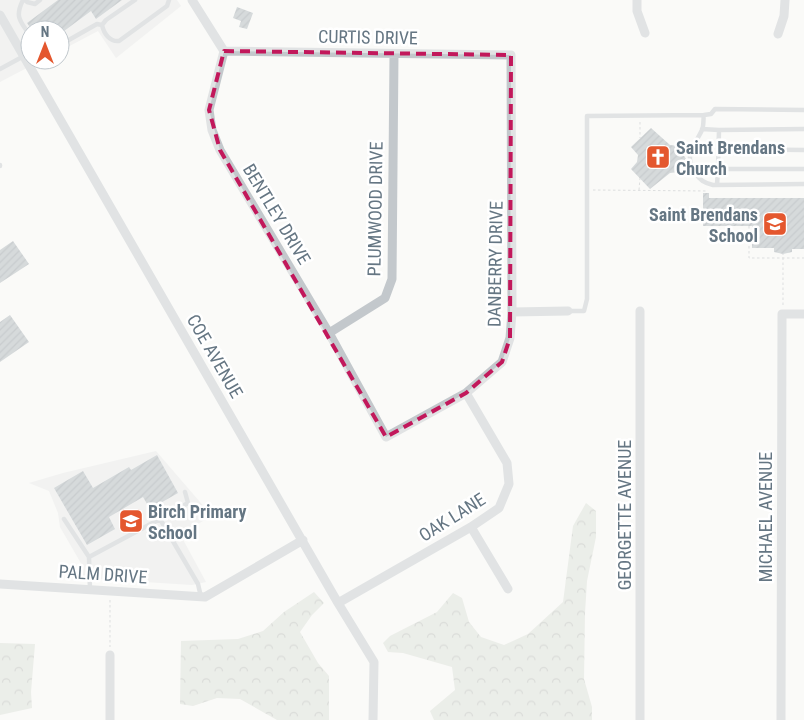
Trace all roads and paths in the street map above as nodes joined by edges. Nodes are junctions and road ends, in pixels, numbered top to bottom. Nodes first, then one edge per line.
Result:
1 (24, 0) edge
2 (40, 0) edge
3 (135, 0) edge
4 (169, 0) edge
5 (192, 0) edge
6 (637, 0) edge
7 (785, 0) edge
8 (0, 15) edge
9 (20, 20) edge
10 (102, 26) junction
11 (645, 33) dead end
12 (778, 34) dead end
13 (70, 39) edge
14 (20, 49) edge
15 (224, 51) junction
16 (394, 54) junction
17 (511, 55) joint
18 (20, 58) edge
19 (0, 69) edge
20 (32, 70) edge
21 (804, 110) edge
22 (640, 115) junction
23 (704, 115) junction
24 (702, 129) junction
25 (804, 129) edge
26 (719, 130) junction
27 (640, 138) dead end
28 (718, 150) junction
29 (804, 150) edge
30 (718, 169) junction
31 (804, 169) edge
32 (640, 178) dead end
33 (804, 184) edge
34 (717, 185) junction
35 (587, 190) junction
36 (639, 191) junction
37 (708, 191) dead end
38 (749, 226) dead end
39 (783, 254) dead end
40 (783, 258) junction
41 (804, 258) edge
42 (782, 310) junction
43 (568, 311) joint
44 (640, 311) dead end
45 (512, 312) junction
46 (804, 314) edge
47 (329, 333) junction
48 (466, 393) junction
49 (386, 437) joint
50 (185, 492) dead end
51 (64, 519) dead end
52 (160, 519) junction
53 (471, 527) junction
54 (303, 540) junction
55 (89, 557) junction
56 (0, 584) edge
57 (508, 589) dead end
58 (90, 590) junction
59 (203, 597) junction
60 (110, 600) dead end
61 (338, 603) junction
62 (110, 655) joint
63 (110, 720) edge
64 (373, 720) edge
65 (640, 720) edge
66 (781, 720) edge

1 - 2 lane
1 - 9 lane
3 - 10 lane
4 - 10 lane
5 - 15 street
6 - 11 street
7 - 12 street
8 - 14 street, COE AVENUE
10 - 13 lane
15 - 16 street, CURTIS DRIVE
15 - 47 street, BENTLEY DRIVE
16 - 17 street, CURTIS DRIVE
16 - 47 street, PLUMWOOD DRIVE
17 - 45 street, DANBERRY DRIVE
18 - 19 lane
20 - 54 street, COE AVENUE
21 - 23 lane
22 - 23 lane
22 - 27 path
22 - 35 lane
23 - 24 lane
24 - 26 lane
24 - 34 lane
25 - 26 lane
26 - 28 lane
28 - 29 lane
28 - 30 lane
30 - 31 lane
30 - 34 lane
32 - 36 path
33 - 34 lane
35 - 36 path
35 - 43 lane
36 - 37 path
38 - 40 path
39 - 40 path
40 - 41 path
40 - 42 path
42 - 46 street
42 - 66 street, MICHAEL AVENUE
43 - 45 street
44 - 65 street, GEORGETTE AVENUE
45 - 48 street, DANBERRY DRIVE
47 - 49 street, BENTLEY DRIVE
48 - 49 street, DANBERRY DRIVE
48 - 53 street, OAK LANE
50 - 52 lane
51 - 55 lane
52 - 55 lane
52 - 59 lane
53 - 57 street
53 - 61 street, OAK LANE
54 - 59 street
54 - 61 street, COE AVENUE
55 - 58 lane
56 - 58 street, PALM DRIVE
58 - 59 street, PALM DRIVE
60 - 62 path
61 - 64 street, COE AVENUE
62 - 63 street

